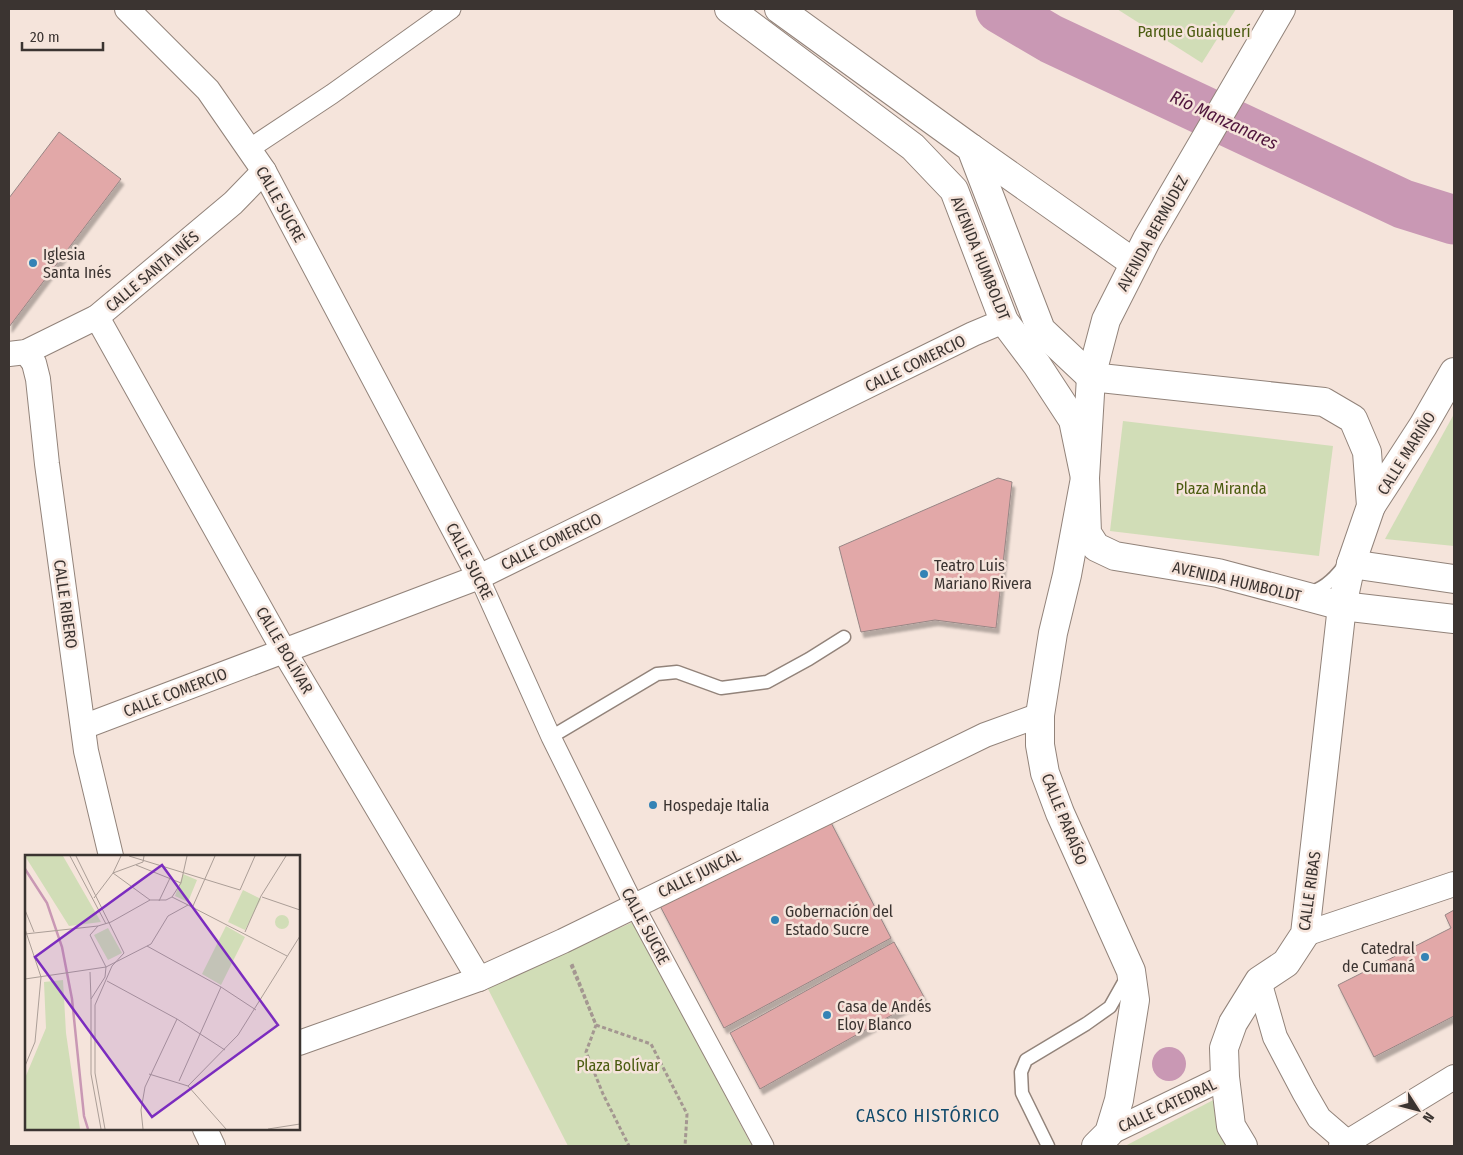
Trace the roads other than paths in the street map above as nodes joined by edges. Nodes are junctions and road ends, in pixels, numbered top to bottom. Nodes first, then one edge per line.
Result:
1 (127, 9) edge
2 (451, 9) edge
3 (729, 9) edge
4 (779, 9) edge
5 (1278, 13) edge
6 (971, 148) junction
7 (249, 149) junction
8 (264, 171) junction
9 (1134, 263) junction
10 (97, 317) junction
11 (1004, 321) junction
12 (17, 353) edge
13 (1454, 372) edge
14 (1091, 378) junction
15 (1085, 478) junction
16 (1371, 506) junction
17 (1355, 553) junction
18 (479, 577) junction
19 (1454, 579) edge
20 (1292, 593) junction
21 (1342, 606) junction
22 (1454, 619) edge
23 (844, 637) dead end
24 (284, 650) junction
25 (1040, 716) junction
26 (83, 727) junction
27 (551, 737) junction
28 (112, 855) edge
29 (1454, 884) edge
30 (634, 905) junction
31 (1305, 934) junction
32 (1131, 971) junction
33 (479, 979) junction
34 (1259, 981) junction
35 (300, 1043) edge
36 (1454, 1077) edge
37 (1225, 1078) junction
38 (205, 1130) edge
39 (1102, 1139) edge
40 (1344, 1144) edge
41 (213, 1146) edge
42 (764, 1146) edge
43 (1048, 1146) edge
44 (1243, 1146) edge

1 - 7 street, CALLE SUCRE
2 - 7 street
3 - 11 main road, AVENIDA HUMBOLDT
4 - 6 main road
5 - 9 main road, AVENIDA BERMÚDEZ
6 - 9 main road
6 - 14 main road, AVENIDA HUMBOLDT
7 - 8 street, CALLE SUCRE
8 - 10 street, CALLE SANTA INÉS
8 - 18 street, CALLE SUCRE
9 - 14 main road, AVENIDA BERMÚDEZ
10 - 12 street, CALLE SANTA INÉS
10 - 24 street, CALLE BOLÍVAR
11 - 15 main road, AVENIDA HUMBOLDT
11 - 18 street, CALLE COMERCIO
12 - 26 street, CALLE RIBERO
13 - 16 main road, CALLE MARIÑO
14 - 15 main road, AVENIDA BERMÚDEZ
14 - 16 main road
15 - 20 main road, AVENIDA HUMBOLDT
15 - 25 main road, CALLE PARAÍSO
16 - 17 main road
17 - 19 main road
17 - 20 lane
17 - 21 main road
18 - 24 street, CALLE COMERCIO
18 - 27 street, CALLE SUCRE
20 - 21 main road, AVENIDA HUMBOLDT
21 - 22 main road, AVENIDA HUMBOLDT
21 - 31 main road, CALLE RIBAS
23 - 27 lane
24 - 26 street, CALLE COMERCIO
24 - 33 street, CALLE BOLÍVAR
25 - 30 street, CALLE JUNCAL
25 - 32 main road, CALLE PARAÍSO
26 - 28 street, CALLE RIBERO
27 - 30 street, CALLE SUCRE
29 - 31 street
30 - 33 street, CALLE JUNCAL
30 - 42 street, CALLE SUCRE
31 - 34 main road, CALLE RIBAS
32 - 39 main road, CALLE PARAÍSO
32 - 43 lane
33 - 35 street, CALLE JUNCAL
34 - 37 main road, CALLE RIBAS
34 - 40 street
36 - 40 street
37 - 39 street, CALLE CATEDRAL
37 - 44 main road, CALLE RIBAS
38 - 41 street

